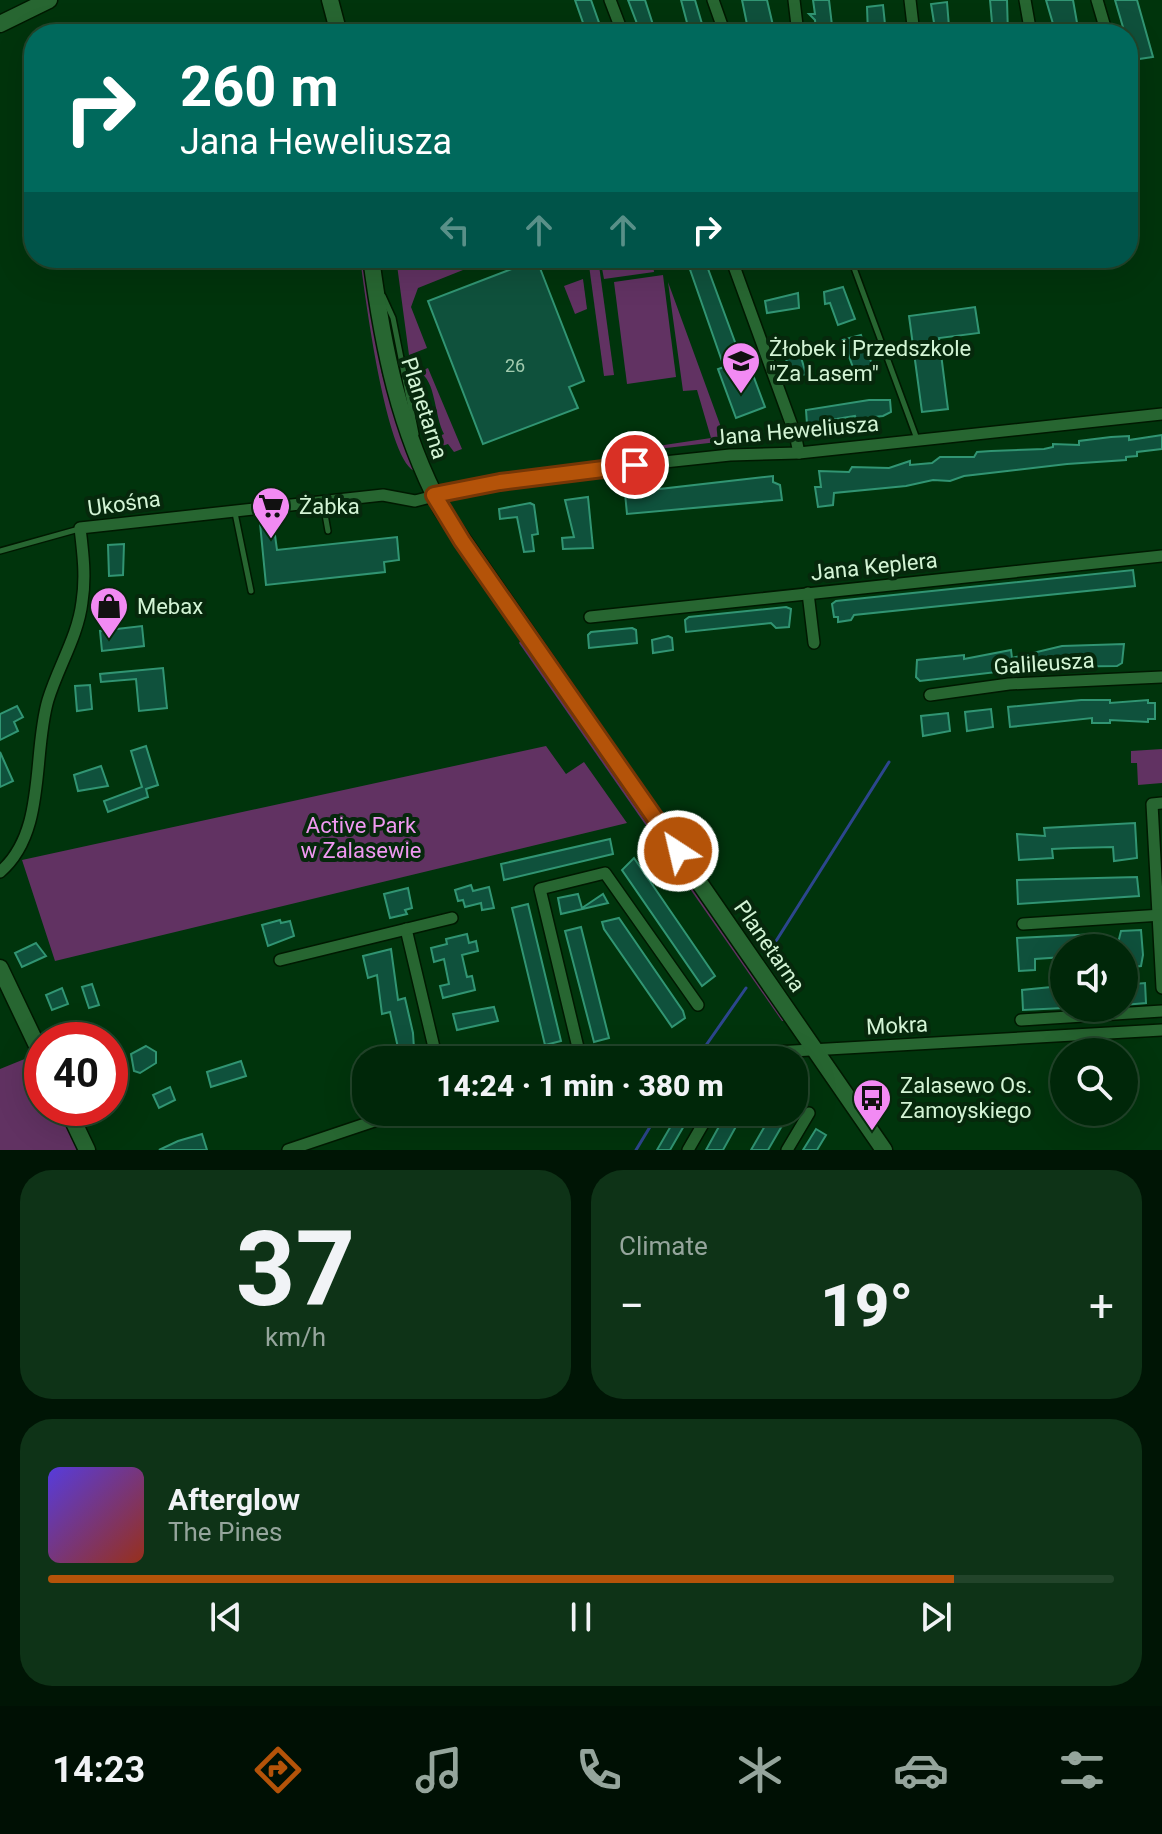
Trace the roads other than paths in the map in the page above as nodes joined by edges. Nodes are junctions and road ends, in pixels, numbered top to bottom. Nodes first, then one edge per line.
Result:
1 (49, 0) edge
2 (330, 0) edge
3 (340, 0) edge
4 (610, 0) edge
5 (713, 0) edge
6 (794, 0) edge
7 (910, 0) edge
8 (1025, 0) edge
9 (1097, 0) edge
10 (0, 24) edge
11 (337, 24) edge
12 (340, 24) edge
13 (619, 24) edge
14 (721, 24) edge
15 (797, 24) edge
16 (913, 24) edge
17 (1029, 24) edge
18 (1104, 24) edge
19 (372, 268) edge
20 (735, 268) edge
21 (854, 268) dead end
22 (1162, 414) edge
23 (917, 440) junction
24 (799, 453) junction
25 (434, 495) junction
26 (323, 503) junction
27 (234, 512) junction
28 (80, 528) junction
29 (328, 531) dead end
30 (0, 551) edge
31 (1162, 556) edge
32 (251, 591) dead end
33 (808, 593) junction
34 (590, 617) dead end
35 (814, 643) dead end
36 (1162, 677) edge
37 (930, 695) dead end
38 (1162, 803) edge
39 (0, 872) edge
40 (1160, 915) edge
41 (452, 918) dead end
42 (1023, 924) dead end
43 (406, 929) junction
44 (280, 960) dead end
45 (2, 977) edge
46 (1162, 988) edge
47 (698, 1005) dead end
48 (1162, 1011) edge
49 (1021, 1020) dead end
50 (25, 1022) edge
51 (1162, 1030) edge
52 (434, 1046) edge
53 (578, 1046) edge
54 (815, 1050) junction
55 (808, 1051) edge
56 (809, 1113) dead end
57 (76, 1126) edge
58 (359, 1126) edge
59 (702, 1126) edge
60 (87, 1150) edge
61 (288, 1150) edge
62 (688, 1150) edge
63 (787, 1150) edge
64 (884, 1150) edge

1 - 10 street
2 - 11 street
3 - 12 street
4 - 13 street
5 - 14 street
6 - 15 street
7 - 16 street
8 - 17 street
9 - 18 street
19 - 25 street, Planetarna
20 - 24 street
21 - 23 lane
22 - 23 street, Jana Heweliusza
23 - 24 street, Jana Heweliusza
24 - 25 street, Jana Heweliusza
25 - 26 street, Ukośna
25 - 54 street, Planetarna
26 - 27 street, Ukośna
26 - 29 lane
27 - 28 street, Ukośna
27 - 32 lane
28 - 30 lane
28 - 39 street, Ukośna
31 - 33 street, Jana Keplera
33 - 34 street, Jana Keplera
33 - 35 street
36 - 37 street, Galileusza
38 - 40 street
40 - 42 street
40 - 46 street
41 - 43 street
43 - 44 street
43 - 52 street
45 - 50 street
47 - 53 street
48 - 49 street
51 - 54 street, Mokra
54 - 55 street, Mokra
54 - 64 street, Planetarna
56 - 63 street
57 - 60 street
58 - 61 street
59 - 62 street

